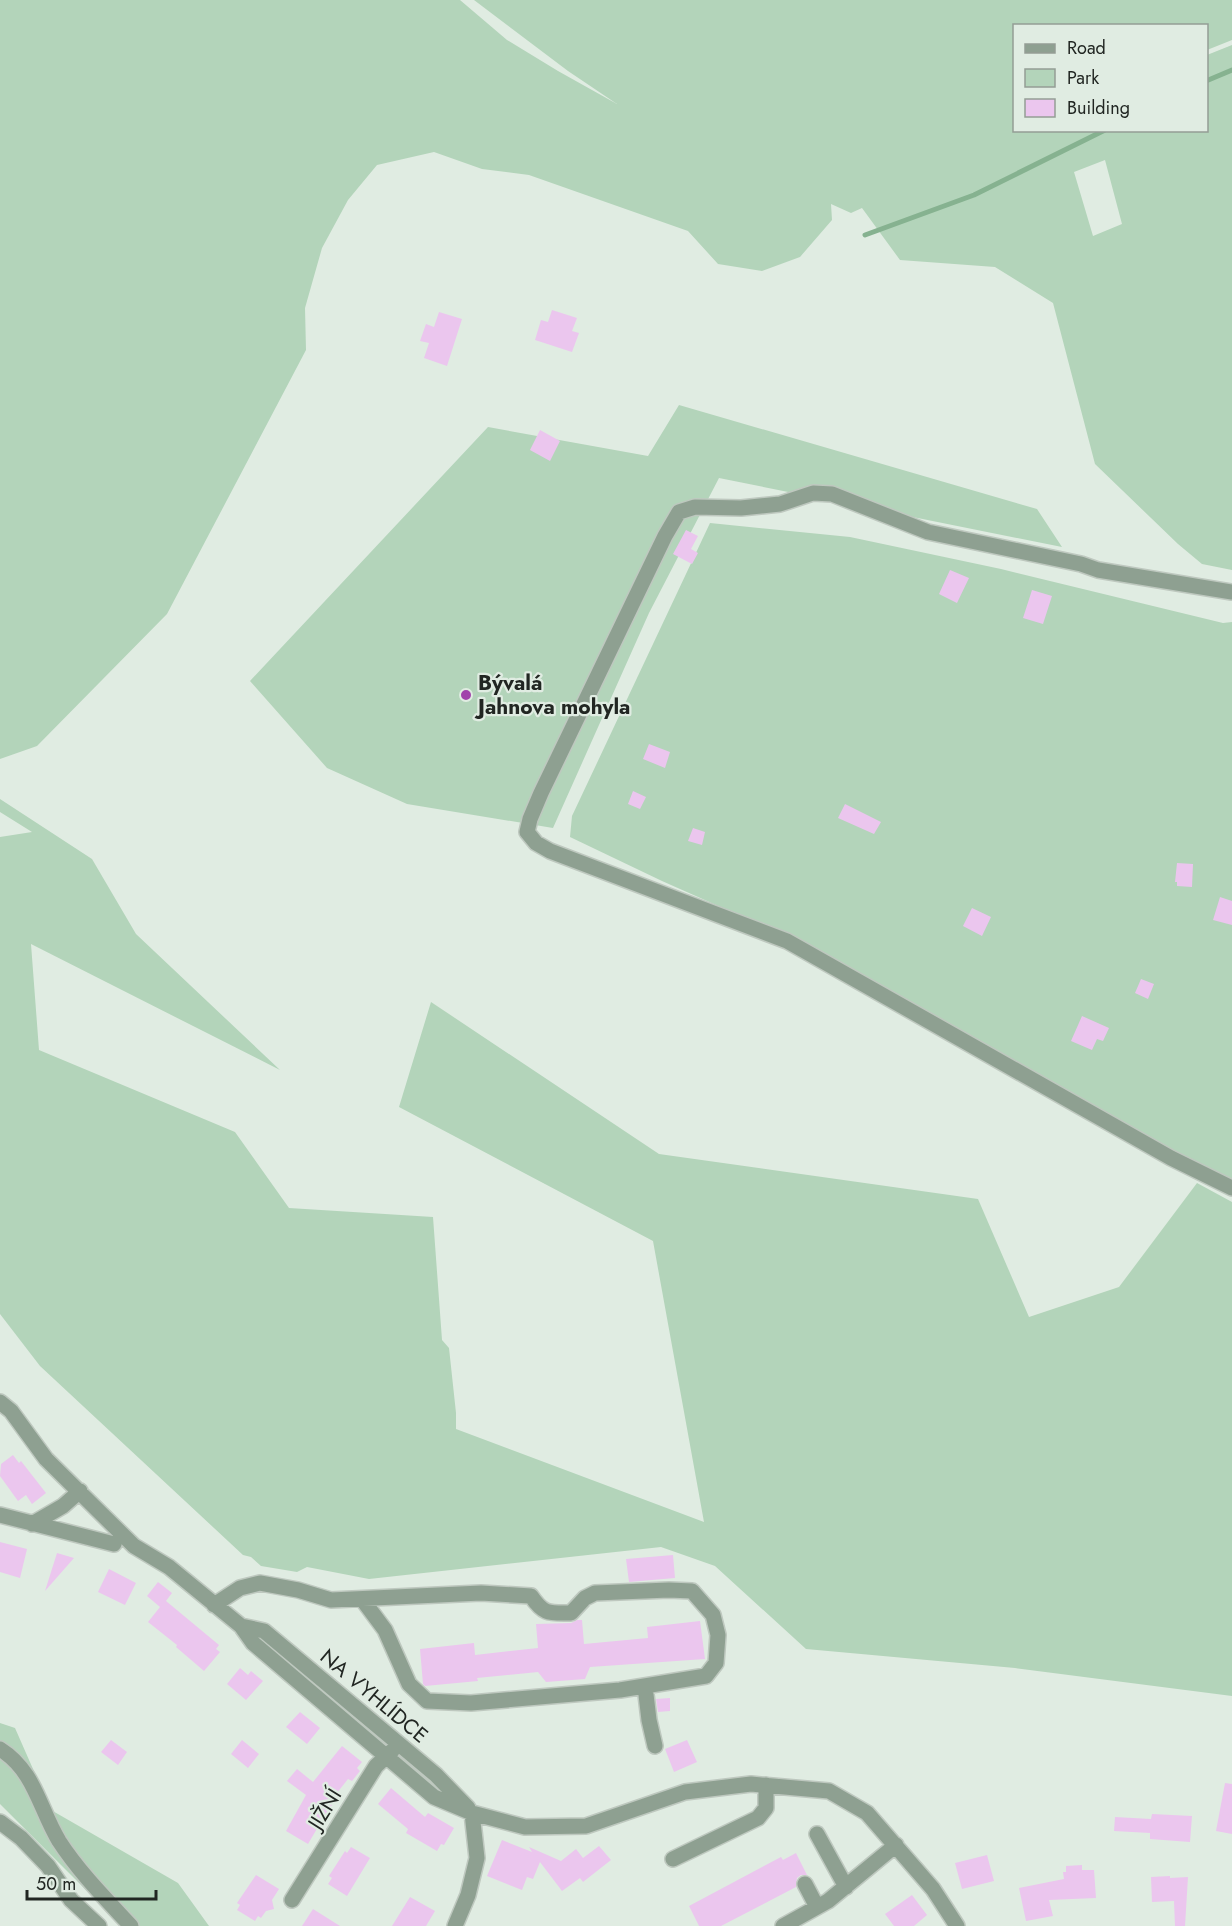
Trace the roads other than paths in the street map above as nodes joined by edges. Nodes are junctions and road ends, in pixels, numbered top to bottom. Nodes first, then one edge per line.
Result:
1 (1232, 592) edge
2 (1232, 1188) edge
3 (0, 1402) edge
4 (80, 1491) junction
5 (0, 1515) edge
6 (32, 1524) junction
7 (114, 1544) dead end
8 (362, 1599) junction
9 (214, 1605) junction
10 (241, 1626) junction
11 (645, 1686) junction
12 (399, 1745) junction
13 (655, 1746) dead end
14 (0, 1749) edge
15 (386, 1756) junction
16 (766, 1785) junction
17 (472, 1813) junction
18 (0, 1822) edge
19 (817, 1834) dead end
20 (896, 1845) junction
21 (673, 1859) dead end
22 (805, 1884) dead end
23 (846, 1887) junction
24 (292, 1900) dead end
25 (817, 1907) junction
26 (99, 1926) edge
27 (130, 1926) edge
28 (455, 1926) edge
29 (783, 1926) edge
30 (957, 1926) edge

1 - 2 street
3 - 4 street, NA VYHLÍDCE
4 - 6 street
4 - 9 street, NA VYHLÍDCE
5 - 6 street
6 - 7 street
8 - 9 street
8 - 11 street
8 - 11 street
9 - 10 street, NA VYHLÍDCE
10 - 12 street, NA VYHLÍDCE
10 - 15 street, NA VYHLÍDCE
11 - 13 street
12 - 15 street, JIŽNÍ
12 - 17 street, NA VYHLÍDCE
14 - 27 street
15 - 17 street, NA VYHLÍDCE
15 - 24 street, JIŽNÍ
16 - 17 street, NA VYHLÍDCE
16 - 20 street, NA VYHLÍDCE
16 - 21 street
17 - 28 street
18 - 26 street
19 - 23 street
20 - 23 street
20 - 30 street, NA VYHLÍDCE
22 - 25 street
23 - 25 street
25 - 29 street

